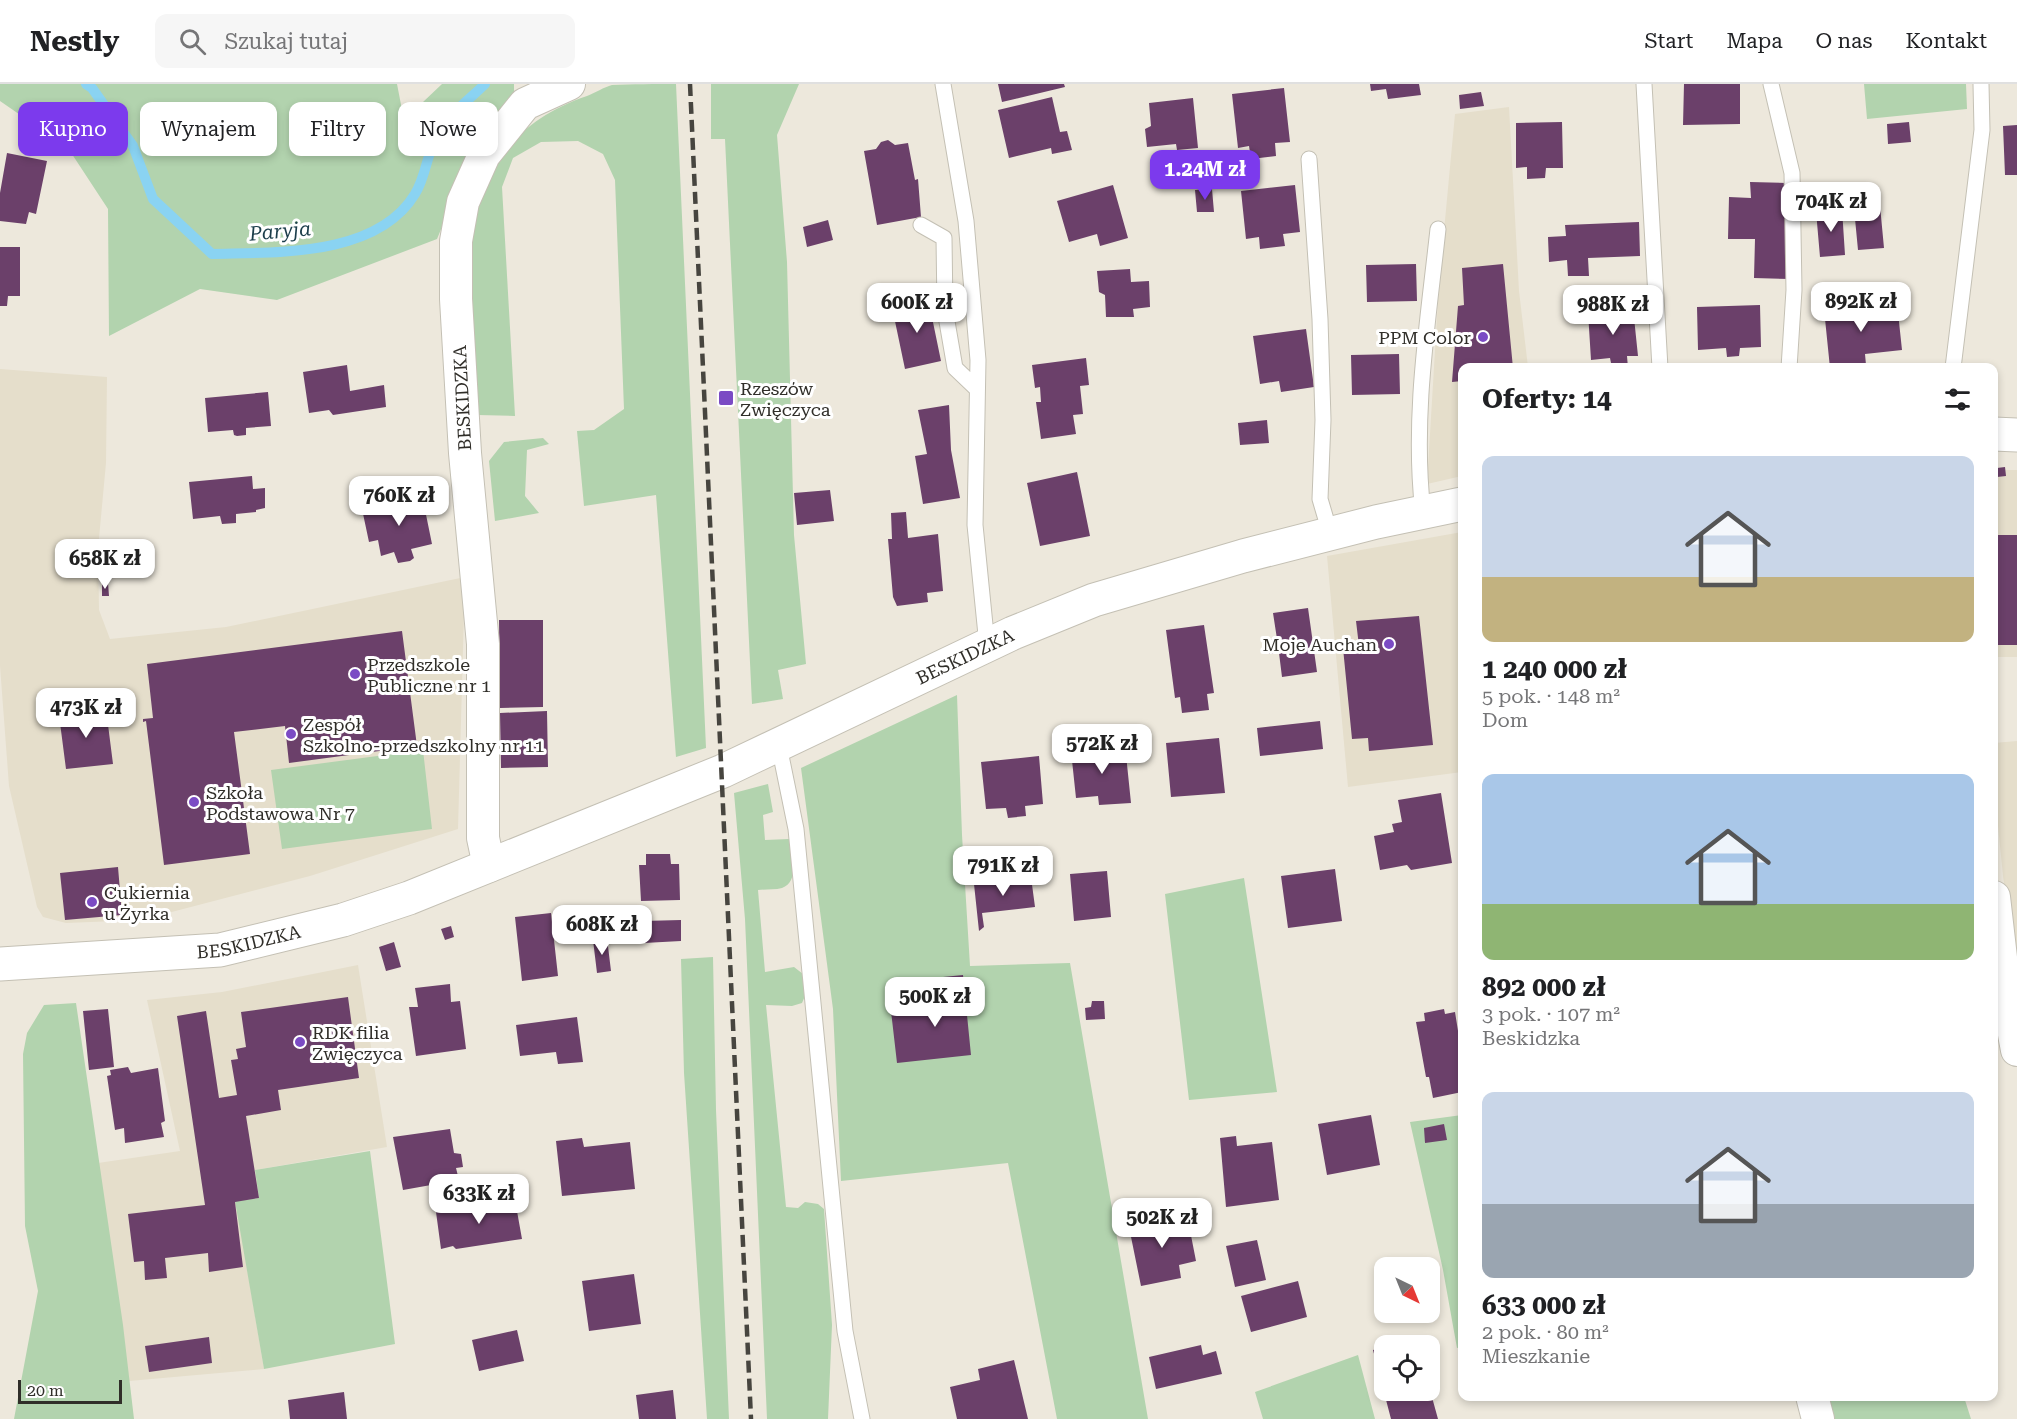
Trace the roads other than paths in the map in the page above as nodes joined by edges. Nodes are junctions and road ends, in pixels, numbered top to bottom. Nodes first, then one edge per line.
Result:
1 (569, 84) edge
2 (942, 84) edge
3 (1644, 84) edge
4 (1771, 84) edge
5 (1981, 84) edge
6 (1309, 159) dead end
7 (921, 225) dead end
8 (1438, 229) dead end
9 (1660, 363) edge
10 (1789, 363) edge
11 (1954, 363) edge
12 (977, 389) junction
13 (1998, 434) edge
14 (2017, 435) edge
15 (1458, 505) edge
16 (1423, 512) junction
17 (1330, 533) junction
18 (987, 645) junction
19 (779, 746) junction
20 (489, 866) junction
21 (1998, 932) edge
22 (0, 964) edge
23 (2017, 1050) edge
24 (1813, 1401) edge
25 (862, 1419) edge
26 (1818, 1419) edge

1 - 20 street, BESKIDZKA
2 - 12 lane
3 - 9 lane
4 - 10 lane
5 - 11 lane
6 - 17 lane
7 - 12 lane
8 - 16 lane
12 - 18 lane
13 - 14 street
15 - 16 street, BESKIDZKA
16 - 17 street, BESKIDZKA
17 - 18 street, BESKIDZKA
18 - 19 street, BESKIDZKA
19 - 20 street, BESKIDZKA
19 - 25 lane
20 - 22 street, BESKIDZKA
21 - 23 street
24 - 26 street

